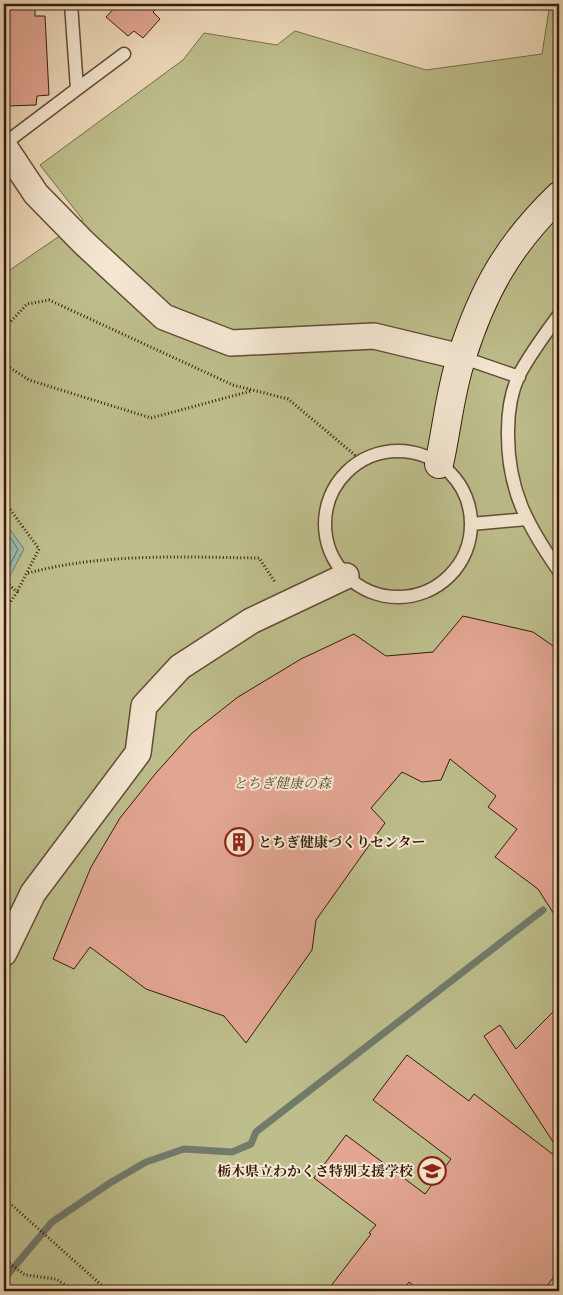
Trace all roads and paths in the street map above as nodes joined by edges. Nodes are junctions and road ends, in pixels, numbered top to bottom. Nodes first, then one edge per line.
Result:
1 (71, 4) edge
2 (124, 54) dead end
3 (77, 88) junction
4 (4, 145) edge
5 (559, 196) edge
6 (559, 315) edge
7 (4, 329) edge
8 (461, 357) junction
9 (4, 364) edge
10 (519, 377) junction
11 (253, 390) junction
12 (362, 461) junction
13 (439, 464) junction
14 (4, 501) edge
15 (527, 519) junction
16 (471, 524) junction
17 (559, 571) edge
18 (28, 573) junction
19 (346, 576) junction
20 (4, 580) edge
21 (17, 592) junction
22 (289, 602) junction
23 (4, 612) edge
24 (4, 953) edge
25 (4, 1198) edge
26 (4, 1259) edge
27 (76, 1291) edge
28 (108, 1291) edge

1 - 3 lane
2 - 3 lane
3 - 4 lane
4 - 8 street
5 - 8 street
6 - 10 lane
7 - 11 path
8 - 10 lane
8 - 13 street
9 - 11 path
10 - 15 lane
11 - 12 path
12 - 13 lane
12 - 19 lane
13 - 16 lane
14 - 18 path
15 - 16 lane
15 - 17 lane
16 - 19 lane
18 - 21 path
18 - 22 path
19 - 22 street
20 - 21 path
21 - 23 path
22 - 24 street
25 - 28 path
26 - 27 path

